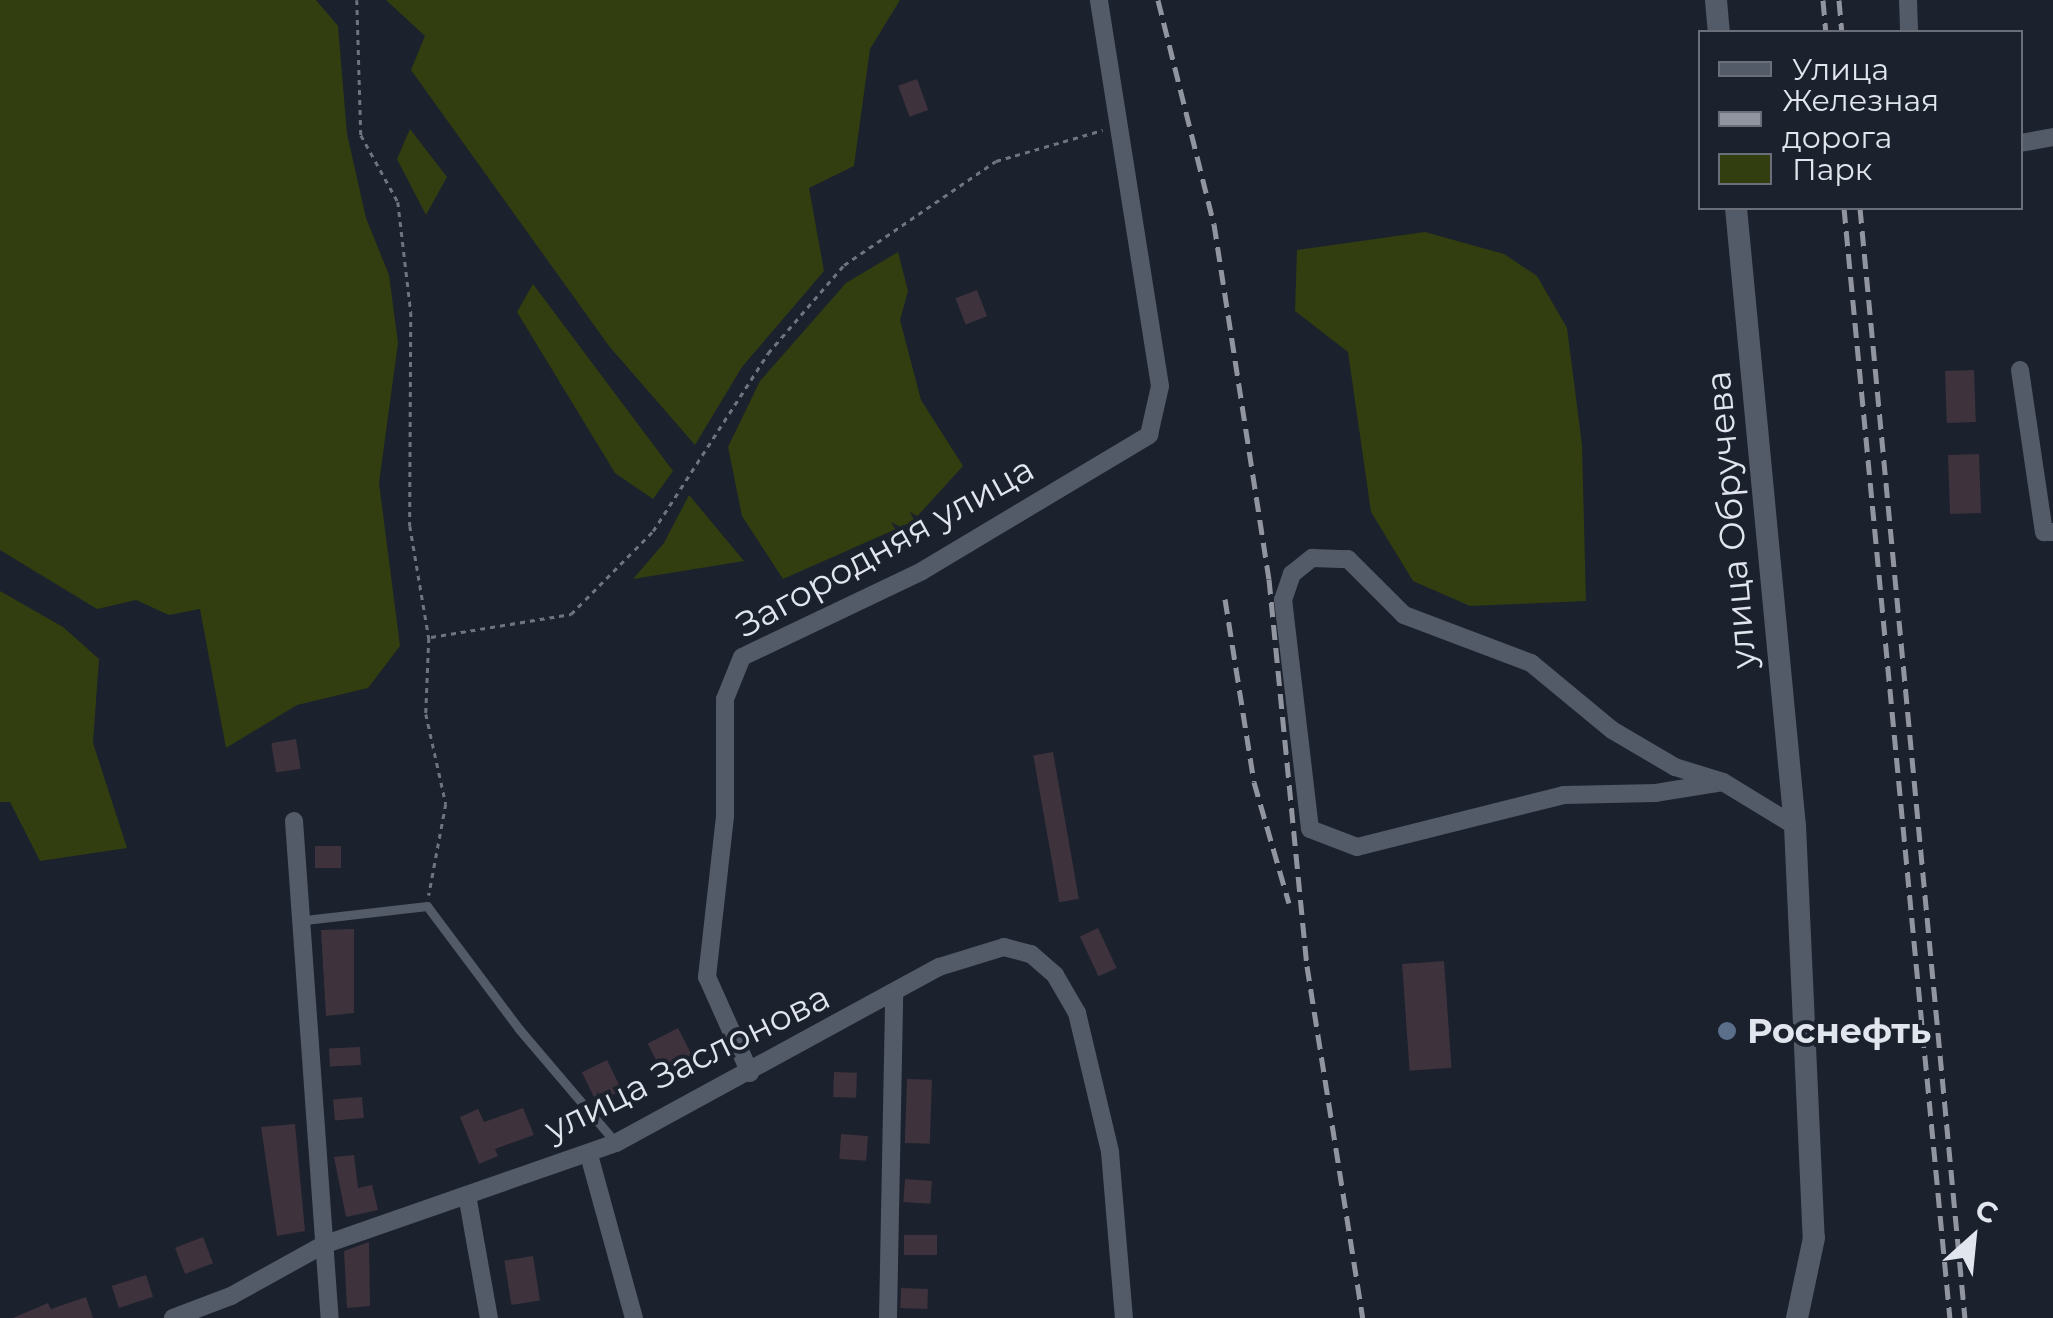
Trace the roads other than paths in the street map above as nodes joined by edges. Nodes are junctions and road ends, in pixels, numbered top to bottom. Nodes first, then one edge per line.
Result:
1 (1100, 0) edge
2 (1716, 0) edge
3 (1908, 0) edge
4 (1719, 30) edge
5 (1909, 30) edge
6 (2053, 137) edge
7 (2023, 142) edge
8 (1736, 210) edge
9 (2020, 370) dead end
10 (2053, 532) edge
11 (1723, 782) junction
12 (294, 821) dead end
13 (1795, 826) junction
14 (305, 920) junction
15 (894, 994) junction
16 (750, 1073) junction
17 (616, 1143) junction
18 (589, 1155) junction
19 (467, 1196) junction
20 (323, 1246) junction
21 (173, 1318) edge
22 (330, 1318) edge
23 (490, 1318) edge
24 (634, 1318) edge
25 (888, 1318) edge
26 (1124, 1318) edge
27 (1797, 1318) edge

1 - 16 street, Загородняя улица
2 - 4 street
3 - 5 street
6 - 7 street
8 - 13 street, улица Обручева
9 - 10 street
11 - 11 street
11 - 13 street
12 - 14 street
13 - 27 street, улица Обручева
14 - 17 lane
14 - 20 street
15 - 16 street, улица Заслонова
15 - 25 street
15 - 26 street, улица Заслонова
16 - 17 street, улица Заслонова
17 - 18 street, улица Заслонова
18 - 19 street, улица Заслонова
18 - 24 street
19 - 20 street, улица Заслонова
19 - 23 street
20 - 21 street, улица Заслонова
20 - 22 street

